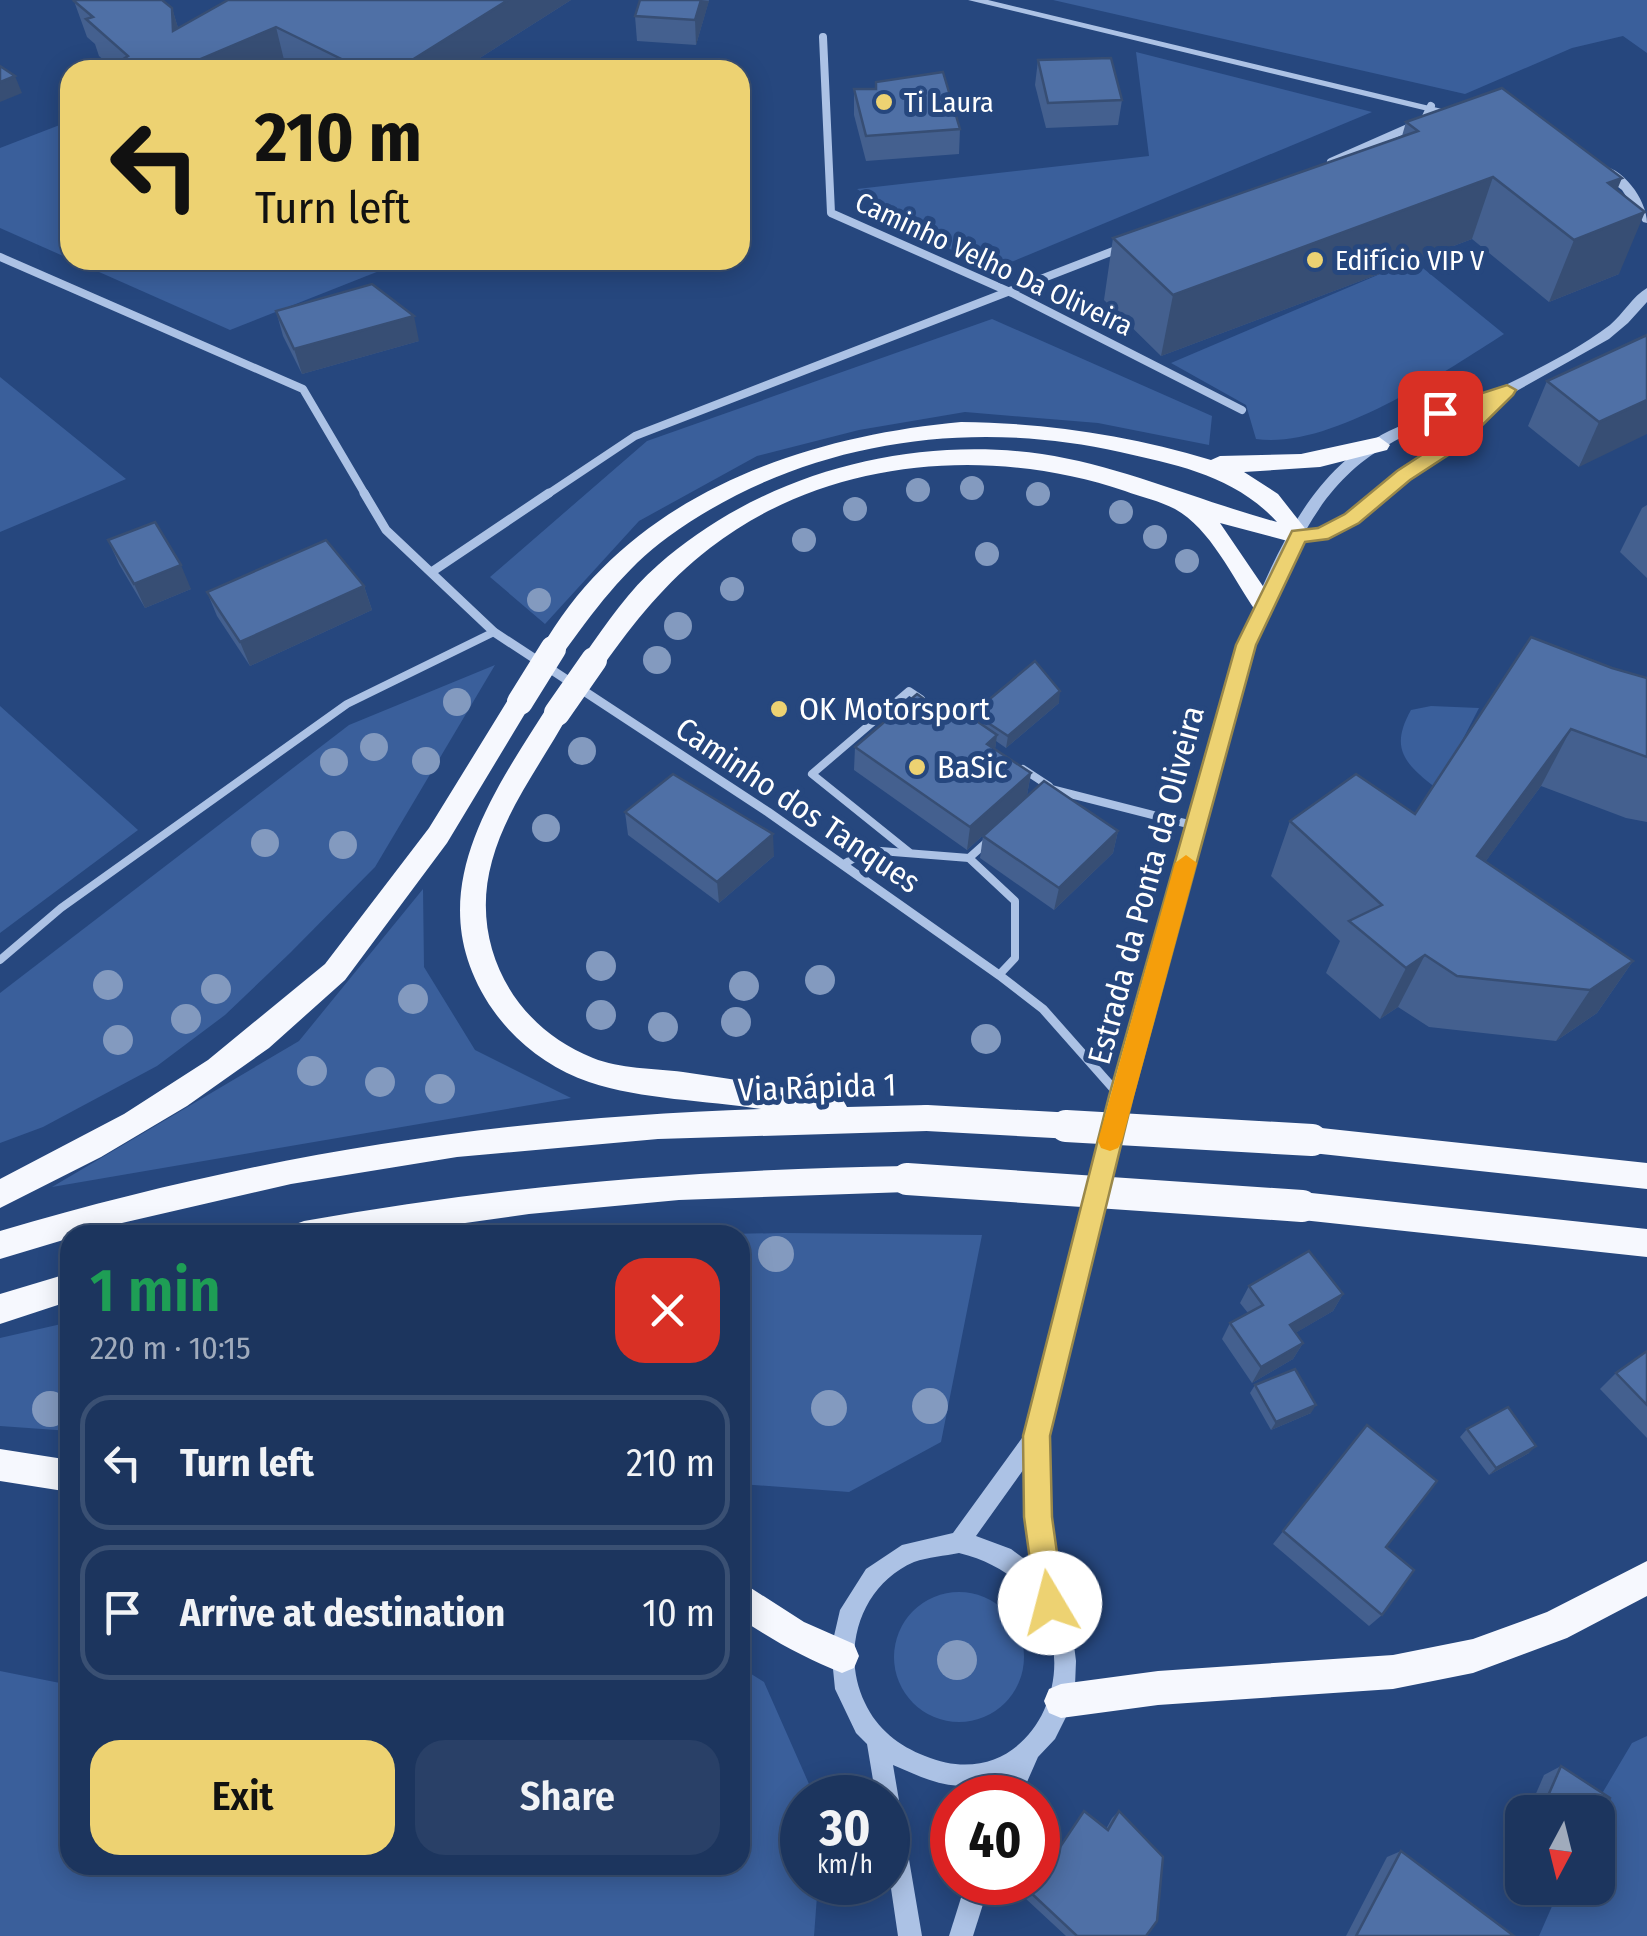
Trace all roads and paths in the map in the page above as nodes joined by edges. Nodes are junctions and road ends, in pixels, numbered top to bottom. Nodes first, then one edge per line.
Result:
1 (974, 0) edge
2 (823, 37) dead end
3 (1431, 106) junction
4 (1475, 118) edge
5 (1590, 160) edge
6 (1314, 169) edge
7 (1643, 202) edge
8 (1647, 219) edge
9 (1126, 246) edge
10 (0, 256) edge
11 (1647, 292) edge
12 (1012, 293) junction
13 (1507, 390) junction
14 (1242, 410) dead end
15 (1379, 445) junction
16 (1188, 462) junction
17 (1182, 503) junction
18 (1298, 536) junction
19 (433, 571) junction
20 (1263, 604) junction
21 (494, 632) junction
22 (925, 702) edge
23 (1018, 765) edge
24 (1050, 786) junction
25 (1036, 798) edge
26 (1196, 826) junction
27 (996, 834) edge
28 (910, 852) junction
29 (968, 858) junction
30 (844, 864) junction
31 (0, 960) edge
32 (1000, 975) junction
33 (1121, 1096) junction
34 (894, 1119) junction
35 (1647, 1176) edge
36 (0, 1194) edge
37 (65, 1225) edge
38 (353, 1225) edge
39 (60, 1227) edge
40 (1647, 1243) edge
41 (0, 1245) edge
42 (60, 1290) edge
43 (0, 1309) edge
44 (1036, 1436) junction
45 (0, 1465) edge
46 (60, 1474) edge
47 (958, 1542) junction
48 (1647, 1578) edge
49 (1050, 1603) junction
50 (750, 1605) edge
51 (842, 1656) junction
52 (1061, 1701) junction
53 (878, 1742) junction
54 (1030, 1749) junction
55 (884, 1775) edge
56 (1018, 1775) edge
57 (905, 1905) edge
58 (971, 1905) edge
59 (910, 1936) edge
60 (962, 1936) edge

1 - 3 street
2 - 12 street, Caminho Velho Da Oliveira
3 - 4 street
3 - 6 street
5 - 7 street
7 - 8 street
9 - 12 street
10 - 19 street, Caminho dos Tanques
11 - 13 street, Estrada da Ponta da Oliveira
12 - 14 street, Caminho Velho Da Oliveira
12 - 19 street
13 - 15 street, Estrada da Ponta da Oliveira
13 - 18 street, Estrada da Ponta da Oliveira
15 - 16 highway
15 - 18 street, Estrada da Ponta da Oliveira
16 - 18 highway
16 - 36 highway, bridge
17 - 18 highway
17 - 20 highway
17 - 34 highway, bridge
18 - 20 street, Estrada da Ponta da Oliveira
19 - 21 street, Caminho dos Tanques
20 - 26 street, Estrada da Ponta da Oliveira
21 - 30 street, Caminho dos Tanques
21 - 31 lane
22 - 28 lane
23 - 24 lane
24 - 25 lane
24 - 26 lane
26 - 33 street, Estrada da Ponta da Oliveira
27 - 29 lane
28 - 29 lane
28 - 30 lane
29 - 32 lane
30 - 32 street, Caminho dos Tanques
32 - 33 street, Caminho dos Tanques
33 - 44 street, Estrada da Ponta da Oliveira
34 - 35 highway, Via Rápida 1, bridge
34 - 37 highway, Via Rápida 1
38 - 40 highway, bridge
39 - 41 highway, Via Rápida 1
42 - 43 highway
44 - 47 street, Estrada da Ponta da Oliveira
44 - 49 street, Estrada da Ponta da Oliveira
45 - 46 highway
47 - 49 street
47 - 51 street
48 - 52 highway
49 - 52 street
50 - 51 highway
51 - 53 street
52 - 54 street
53 - 54 street
53 - 55 street
54 - 56 street
57 - 59 street
58 - 60 street

